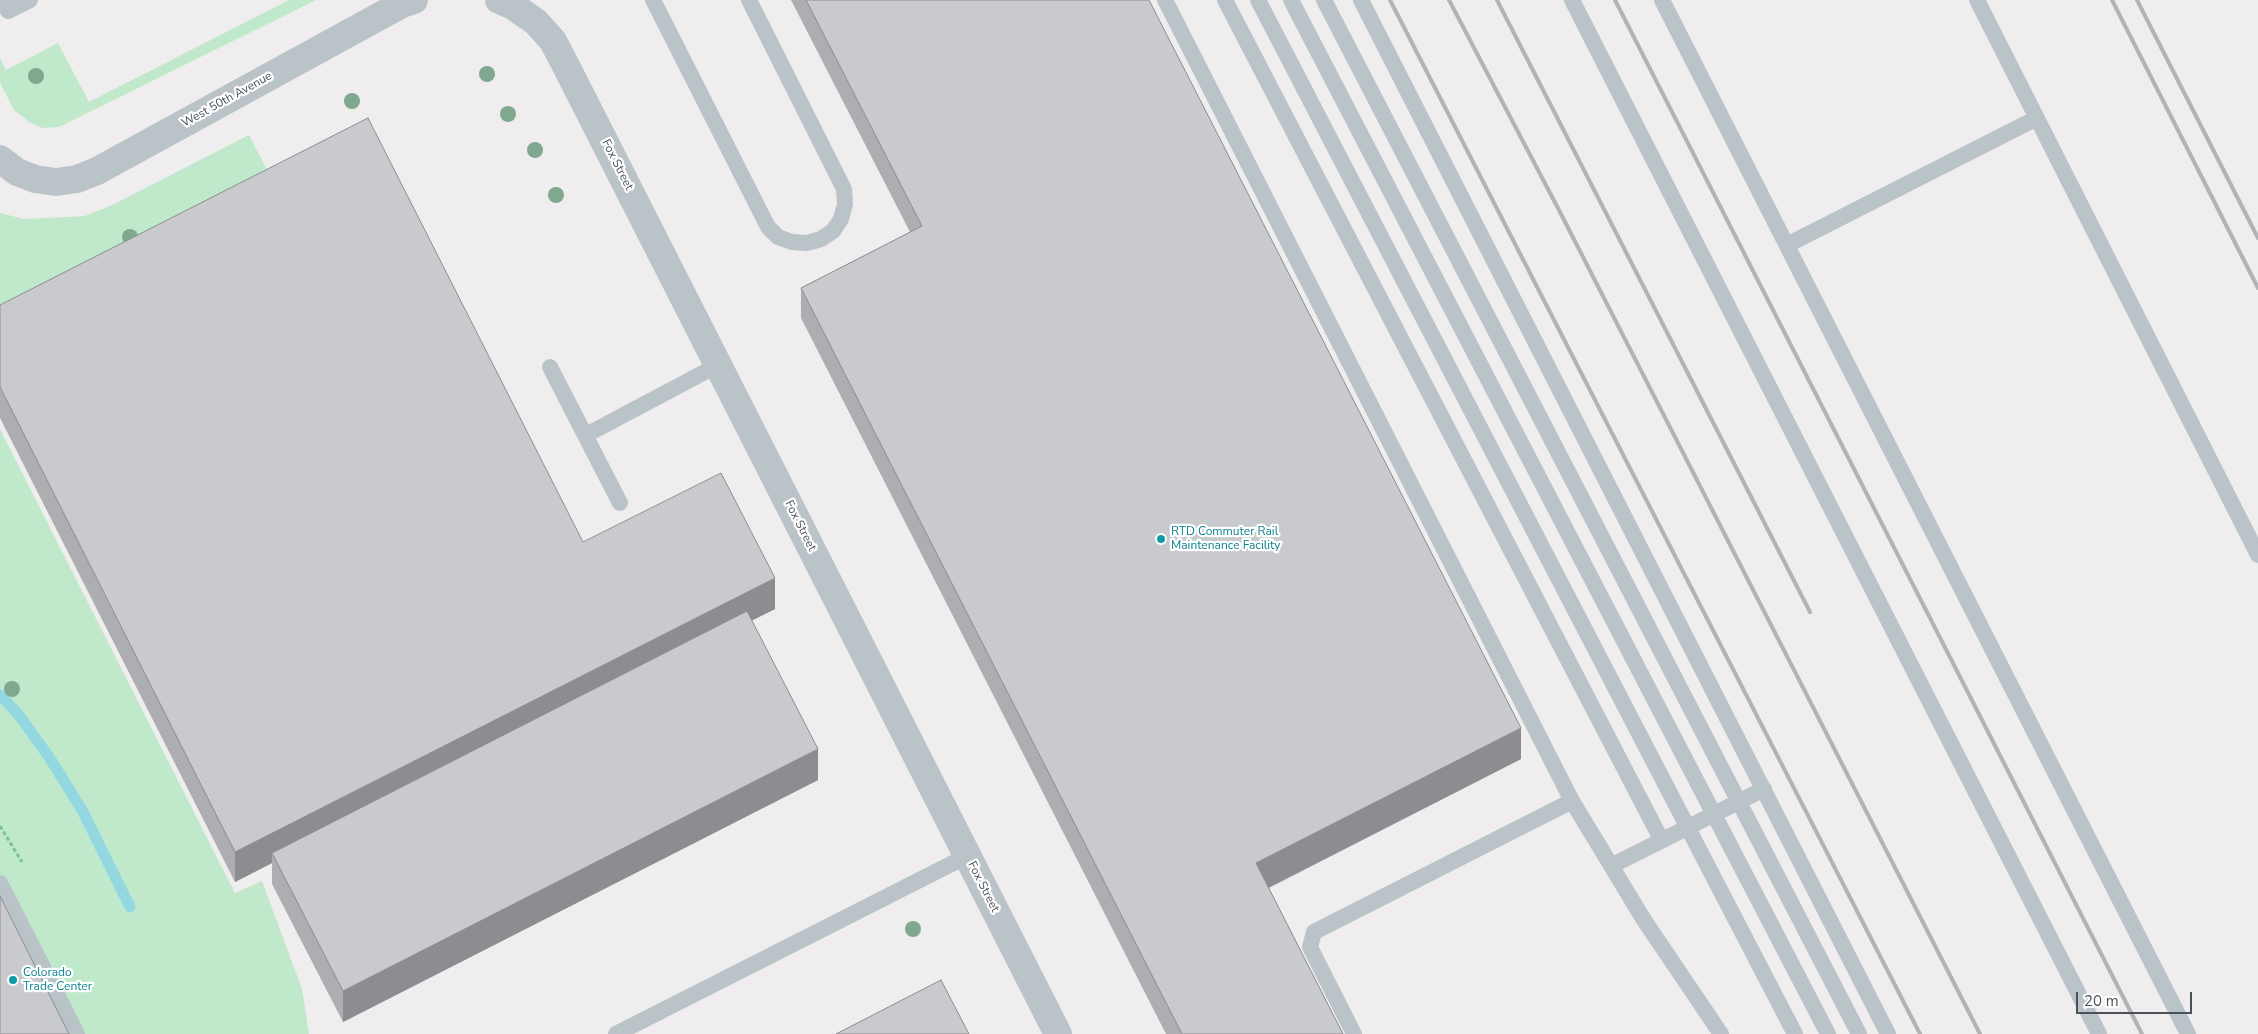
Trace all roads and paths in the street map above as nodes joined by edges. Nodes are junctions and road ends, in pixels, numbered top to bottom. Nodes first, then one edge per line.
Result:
1 (2, 0) edge
2 (30, 0) edge
3 (414, 0) edge
4 (499, 0) edge
5 (652, 0) edge
6 (749, 0) edge
7 (1165, 0) edge
8 (1225, 0) edge
9 (1258, 0) edge
10 (1291, 0) edge
11 (1324, 0) edge
12 (1361, 0) edge
13 (1572, 0) edge
14 (1662, 0) edge
15 (1977, 0) edge
16 (2037, 118) junction
17 (0, 159) edge
18 (1787, 245) junction
19 (718, 365) junction
20 (550, 367) dead end
21 (586, 435) junction
22 (620, 502) dead end
23 (2258, 555) edge
24 (1764, 789) junction
25 (1572, 801) junction
26 (1740, 802) junction
27 (1714, 815) junction
28 (1688, 828) junction
29 (1662, 841) junction
30 (968, 856) junction
31 (1611, 866) junction
32 (0, 884) edge
33 (77, 1034) edge
34 (616, 1034) edge
35 (1058, 1034) edge
36 (1354, 1034) edge
37 (1721, 1034) edge
38 (1795, 1034) edge
39 (1828, 1034) edge
40 (1859, 1034) edge
41 (1888, 1034) edge
42 (2099, 1034) edge
43 (2188, 1034) edge

1 - 2 lane
3 - 17 street, West 50th Avenue
4 - 19 street, Fox Street
5 - 6 lane
7 - 25 lane
8 - 29 lane
9 - 28 lane
10 - 27 lane
11 - 26 lane
12 - 24 lane
13 - 42 lane
14 - 18 lane
15 - 16 lane
16 - 18 lane
16 - 23 lane
18 - 43 lane
19 - 21 lane
19 - 30 street, Fox Street
20 - 21 lane
21 - 22 lane
24 - 26 lane
24 - 41 lane
25 - 31 lane
25 - 36 lane
26 - 27 lane
26 - 40 lane
27 - 28 lane
27 - 39 lane
28 - 29 lane
28 - 38 lane
29 - 31 lane
30 - 34 lane
30 - 35 street, Fox Street
31 - 37 lane
32 - 33 lane

